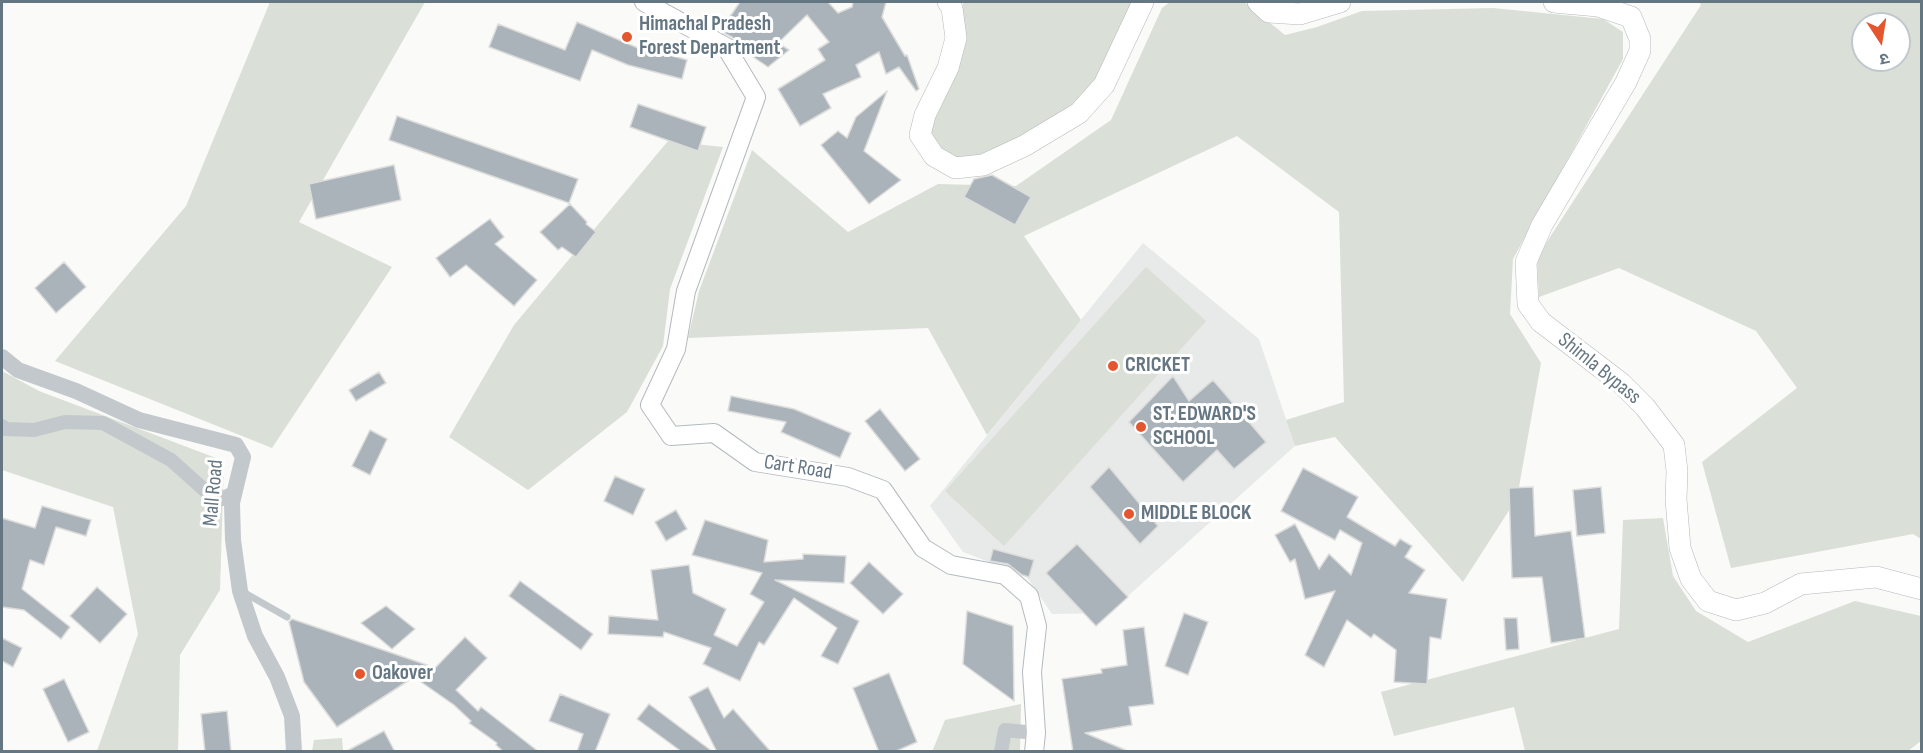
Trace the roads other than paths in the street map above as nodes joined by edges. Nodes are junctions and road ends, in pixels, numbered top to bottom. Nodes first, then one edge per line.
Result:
1 (644, 2) edge
2 (948, 2) edge
3 (1143, 2) edge
4 (1258, 2) edge
5 (1340, 2) edge
6 (1554, 2) edge
7 (2, 357) edge
8 (2, 426) edge
9 (234, 492) junction
10 (1922, 589) edge
11 (240, 591) junction
12 (287, 617) dead end
13 (1036, 733) junction
14 (294, 752) edge
15 (1001, 752) edge
16 (1034, 752) edge

1 - 13 main road, Cart Road
2 - 3 highway
4 - 5 highway
6 - 10 highway, Shimla Bypass
7 - 9 street, Mall Road
8 - 9 street
9 - 11 street, Mall Road
11 - 12 lane
11 - 14 street, Mall Road
13 - 15 street
13 - 16 main road, Cart Road

